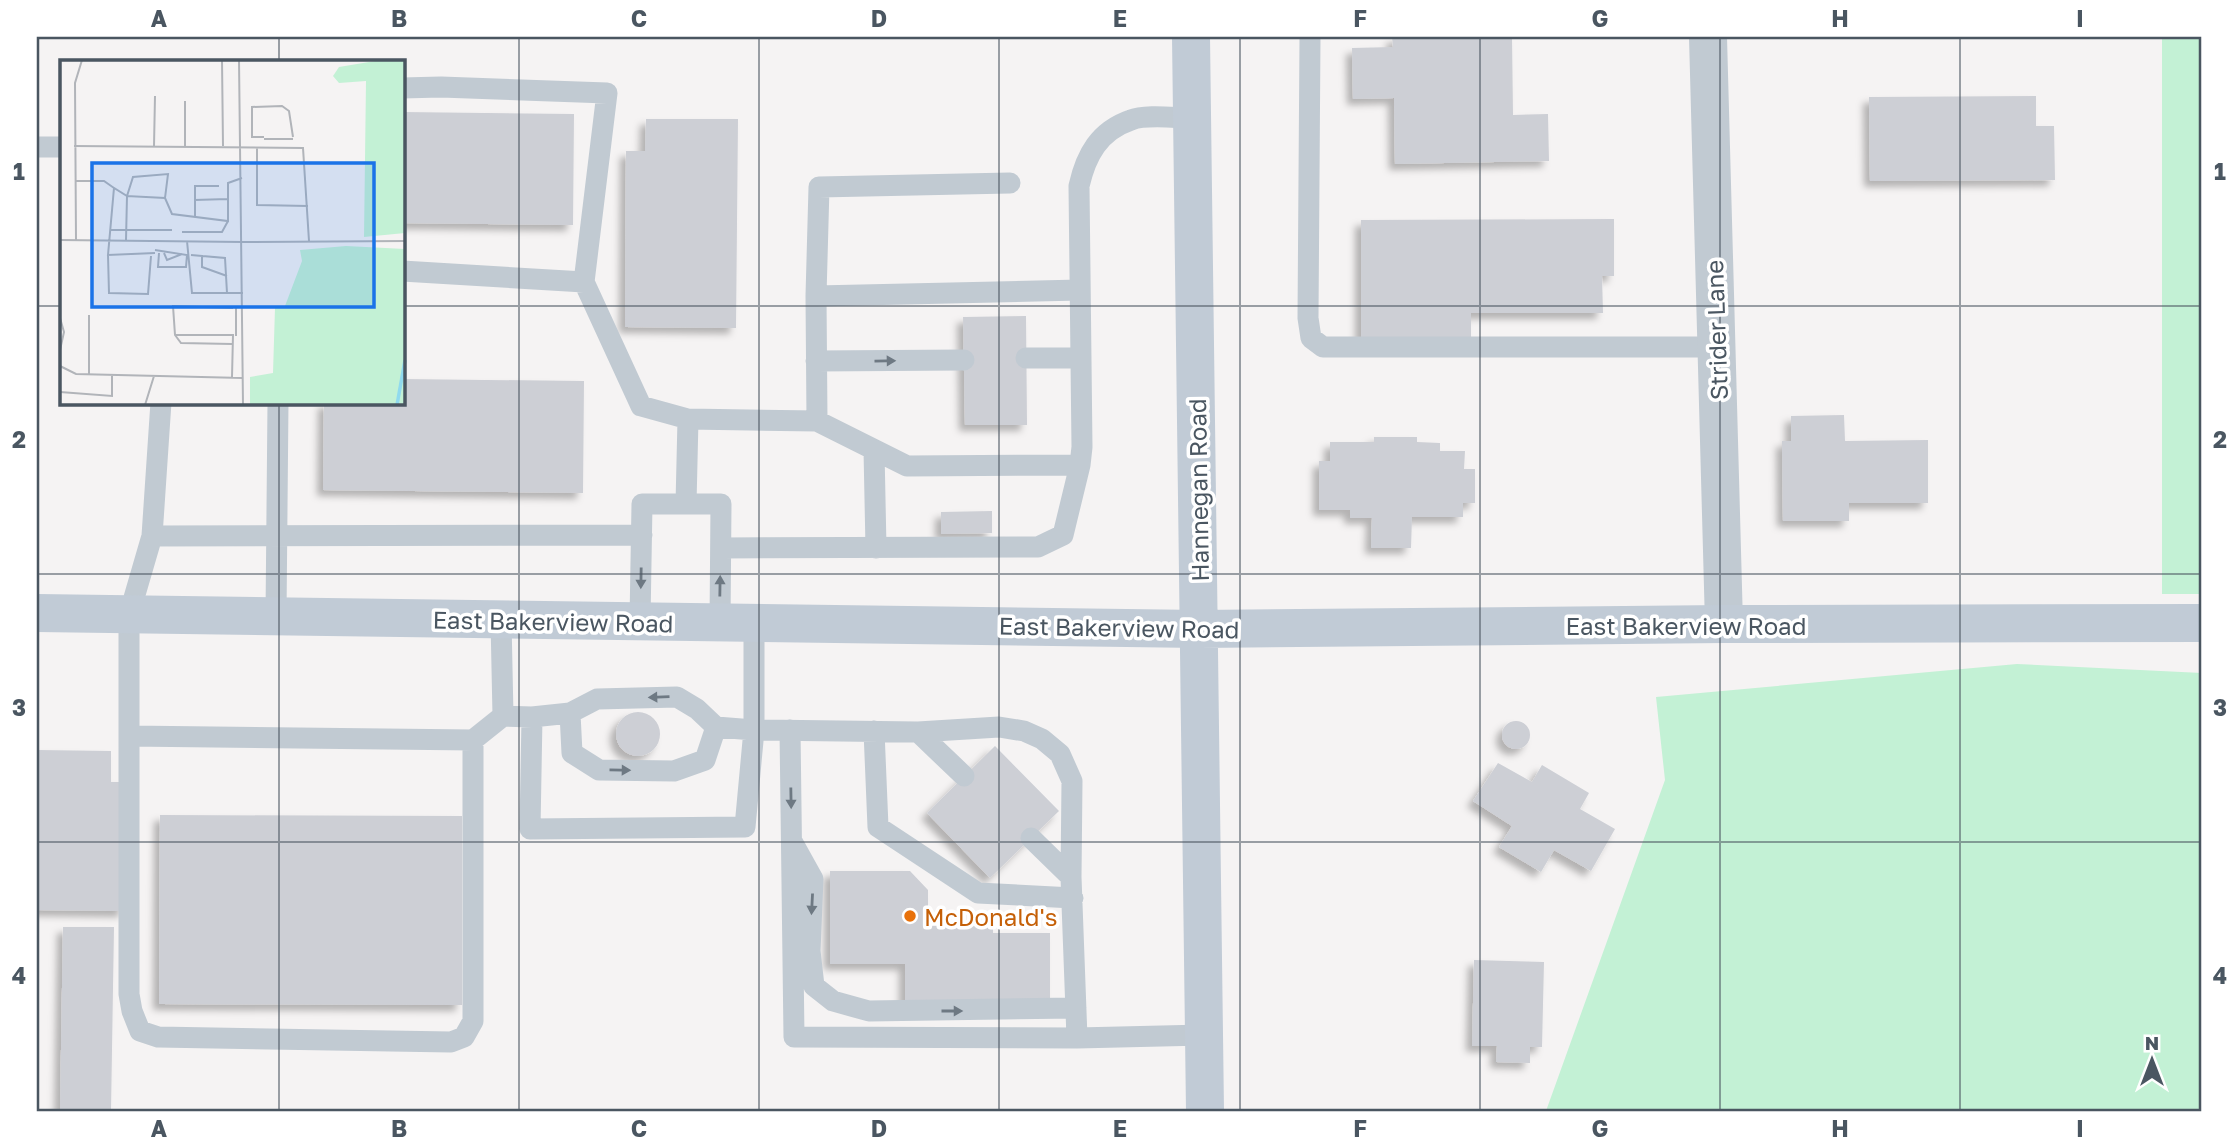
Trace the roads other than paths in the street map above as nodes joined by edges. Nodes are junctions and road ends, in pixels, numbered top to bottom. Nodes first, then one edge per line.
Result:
1 (1191, 37) edge
2 (1310, 37) edge
3 (1708, 37) edge
4 (404, 88) edge
5 (1192, 118) junction
6 (37, 147) edge
7 (60, 147) edge
8 (1010, 183) dead end
9 (404, 271) edge
10 (584, 282) junction
11 (1080, 290) junction
12 (816, 296) junction
13 (1717, 347) junction
14 (1026, 358) dead end
15 (1080, 358) junction
16 (964, 360) dead end
17 (816, 361) junction
18 (161, 404) edge
19 (278, 404) edge
20 (688, 419) junction
21 (817, 421) junction
22 (874, 450) junction
23 (1080, 466) junction
24 (686, 504) junction
25 (642, 535) junction
26 (152, 536) junction
27 (276, 536) junction
28 (721, 548) junction
29 (876, 548) junction
30 (37, 613) edge
31 (129, 615) junction
32 (276, 616) junction
33 (501, 620) junction
34 (640, 621) junction
35 (737, 623) junction
36 (2202, 623) edge
37 (1724, 624) junction
38 (1200, 629) junction
39 (570, 713) junction
40 (503, 716) junction
41 (532, 717) junction
42 (716, 727) junction
43 (754, 730) junction
44 (790, 730) junction
45 (874, 731) junction
46 (918, 732) junction
47 (129, 736) junction
48 (474, 740) junction
49 (964, 776) dead end
50 (1031, 838) dead end
51 (792, 841) junction
52 (1072, 887) junction
53 (1076, 1008) junction
54 (1204, 1035) junction
55 (1077, 1038) junction
56 (1205, 1111) edge

1 - 5 main road, Hannegan Road
2 - 13 lane
3 - 13 street, Strider Lane
4 - 10 lane
5 - 11 lane
5 - 38 main road, Hannegan Road
6 - 7 lane
8 - 12 lane
9 - 10 lane
10 - 20 lane
11 - 12 lane
11 - 15 lane
12 - 17 lane
13 - 37 street, Strider Lane
14 - 15 lane
15 - 23 lane
17 -> 16 lane
17 - 21 lane
18 - 26 lane
19 - 27 lane
20 - 21 lane
20 - 24 lane
21 - 22 lane
22 - 23 lane
22 - 29 lane
23 - 29 lane
24 - 25 lane
24 - 28 lane
25 - 27 lane
25 -> 34 lane
26 - 27 lane
26 - 31 lane
27 - 32 lane
28 - 29 lane
35 -> 28 lane
30 - 31 main road, East Bakerview Road
31 - 32 main road, East Bakerview Road
31 - 47 lane
32 - 33 main road, East Bakerview Road
33 - 34 main road, East Bakerview Road
33 - 40 lane
34 - 35 main road, East Bakerview Road
35 - 38 main road, East Bakerview Road
35 - 43 lane
36 - 37 main road, East Bakerview Road
37 - 38 main road, East Bakerview Road
38 - 54 main road, Hannegan Road
39 - 41 lane
42 -> 39 lane
39 -> 42 lane
40 - 41 lane
40 - 48 lane
41 - 43 lane
42 - 43 lane
43 - 44 lane
44 - 45 lane
44 -> 51 lane
45 - 46 lane
45 - 52 lane
46 - 49 lane
46 - 52 lane
47 - 48 lane
47 - 48 lane
50 - 52 lane
51 -> 53 lane
51 - 55 lane
52 - 53 lane
53 - 55 lane
54 - 55 lane
54 - 56 main road, Hannegan Road

